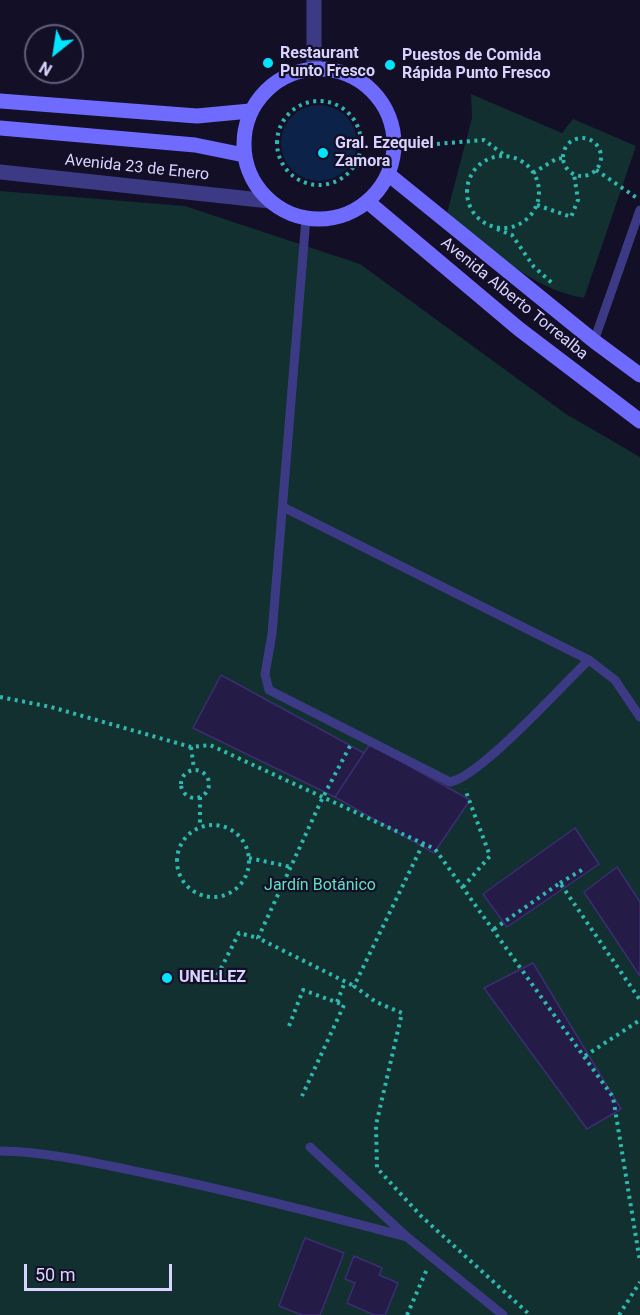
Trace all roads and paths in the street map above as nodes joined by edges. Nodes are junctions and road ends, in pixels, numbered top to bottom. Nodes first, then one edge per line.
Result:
1 (314, 0) edge
2 (314, 68) junction
3 (0, 101) edge
4 (250, 111) junction
5 (0, 129) edge
6 (437, 144) dead end
7 (244, 154) junction
8 (504, 155) junction
9 (563, 158) junction
10 (596, 170) junction
11 (0, 172) edge
12 (533, 173) junction
13 (388, 174) junction
14 (574, 174) junction
15 (327, 184) joint
16 (640, 200) edge
17 (270, 201) junction
18 (368, 202) junction
19 (537, 205) junction
20 (640, 210) edge
21 (306, 218) junction
22 (483, 223) junction
23 (558, 290) dead end
24 (594, 341) junction
25 (640, 375) edge
26 (640, 421) edge
27 (283, 507) junction
28 (589, 660) junction
29 (0, 697) edge
30 (640, 717) edge
31 (357, 734) junction
32 (192, 747) junction
33 (194, 769) junction
34 (200, 797) junction
35 (322, 799) junction
36 (200, 827) junction
37 (423, 844) junction
38 (249, 858) junction
39 (291, 867) junction
40 (585, 868) dead end
41 (560, 883) junction
42 (494, 929) junction
43 (258, 938) junction
44 (214, 982) dead end
45 (345, 982) junction
46 (354, 986) junction
47 (640, 1000) edge
48 (337, 1002) junction
49 (640, 1020) edge
50 (288, 1026) dead end
51 (585, 1056) junction
52 (302, 1096) dead end
53 (310, 1147) dead end
54 (0, 1151) edge
55 (407, 1237) junction
56 (432, 1258) junction
57 (640, 1262) edge
58 (640, 1282) edge
59 (407, 1315) edge
60 (503, 1315) edge
61 (530, 1315) edge
62 (619, 1315) edge

1 - 2 street
2 - 4 main road
2 - 13 main road
3 - 4 main road
4 - 7 main road
5 - 7 main road, Avenida 23 de Enero
6 - 8 path
7 - 17 main road
8 - 12 path
8 - 22 path
9 - 10 path
9 - 12 path
9 - 14 path
10 - 14 path
10 - 16 path
11 - 17 street, Avenida 23 de Enero
12 - 19 path
13 - 18 main road
13 - 24 main road, Avenida Alberto Torrealba
14 - 19 path
15 - 15 path
17 - 21 main road
18 - 21 main road
18 - 26 main road, Avenida Alberto Torrealba
19 - 22 path
20 - 24 lane
21 - 27 lane
22 - 23 path
24 - 25 main road, Avenida Alberto Torrealba
27 - 28 lane
27 - 31 lane
28 - 30 lane
28 - 31 lane
29 - 32 path
31 - 35 path
32 - 33 path
32 - 35 path
33 - 34 path
33 - 34 path
34 - 36 path
35 - 37 path
35 - 39 path
36 - 38 path
36 - 38 path
37 - 42 path
37 - 46 path
38 - 39 path
39 - 43 path
40 - 41 path
41 - 42 path
41 - 47 path
42 - 51 path
43 - 44 path
43 - 45 path
45 - 46 path
45 - 48 path
46 - 61 path
48 - 50 path
48 - 52 path
49 - 51 path
51 - 57 path
53 - 55 lane
54 - 55 lane
55 - 56 lane
56 - 59 path
56 - 60 lane
58 - 62 path

